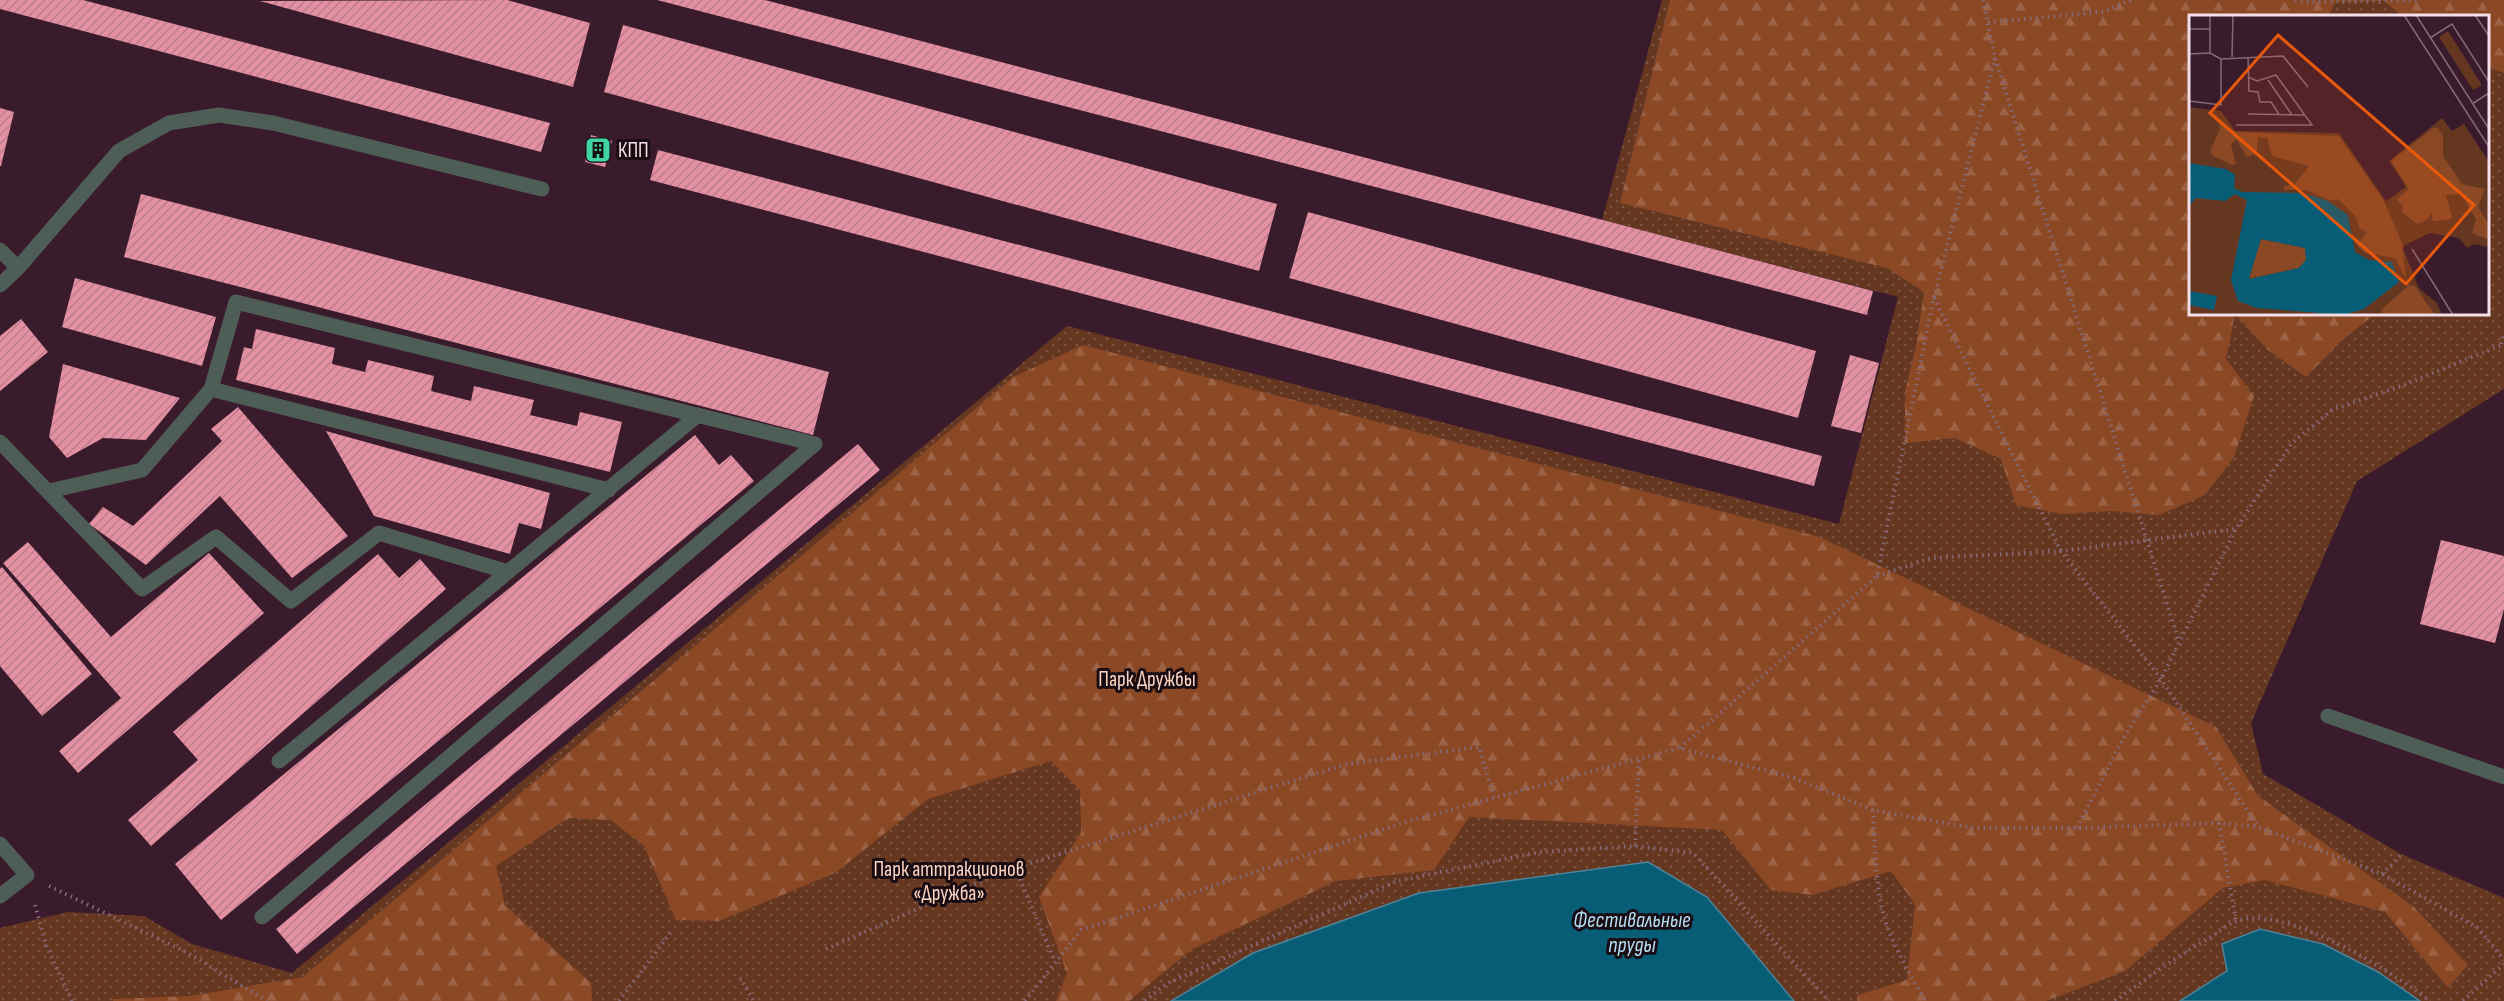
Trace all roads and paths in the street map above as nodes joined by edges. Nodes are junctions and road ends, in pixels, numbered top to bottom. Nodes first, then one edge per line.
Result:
1 (1983, 0) edge
2 (2131, 0) edge
3 (2295, 0) edge
4 (2420, 0) edge
5 (1988, 22) junction
6 (1995, 58) junction
7 (542, 189) dead end
8 (0, 250) edge
9 (18, 268) junction
10 (0, 285) edge
11 (1934, 297) junction
12 (2504, 333) edge
13 (2502, 344) edge
14 (211, 389) junction
15 (698, 415) junction
16 (0, 442) edge
17 (609, 490) junction
18 (49, 491) junction
19 (2236, 529) junction
20 (2147, 542) junction
21 (2061, 551) junction
22 (507, 573) junction
23 (1876, 576) junction
24 (2180, 643) junction
25 (2161, 679) junction
26 (2328, 716) dead end
27 (1679, 748) junction
28 (1639, 759) junction
29 (279, 761) dead end
30 (2504, 777) edge
31 (1494, 797) junction
32 (1873, 810) junction
33 (2219, 823) junction
34 (2258, 827) junction
35 (2077, 828) junction
36 (0, 843) edge
37 (1635, 846) junction
38 (2402, 854) dead end
39 (1015, 868) junction
40 (2382, 874) junction
41 (27, 875) junction
42 (0, 896) edge
43 (262, 917) dead end
44 (2236, 921) junction
45 (671, 932) dead end
46 (826, 949) dead end
47 (2504, 962) edge
48 (1055, 963) junction
49 (740, 978) dead end
50 (72, 1001) edge
51 (267, 1001) edge
52 (619, 1001) edge
53 (754, 1001) edge
54 (1025, 1001) edge
55 (1144, 1001) edge
56 (1829, 1001) edge
57 (1926, 1001) edge
58 (2115, 1001) edge
59 (2430, 1001) edge
60 (2463, 1001) edge

1 - 5 path
2 - 5 path
3 - 4 path
5 - 6 path
6 - 11 path
6 - 20 path
7 - 9 lane
8 - 9 lane
9 - 10 lane
11 - 21 path
11 - 23 path
12 - 13 path
13 - 19 path
14 - 15 lane
14 - 17 lane
14 - 18 lane
15 - 17 lane
15 - 43 lane
16 - 18 lane
17 - 22 lane
18 - 22 lane
19 - 20 path
19 - 24 path
20 - 21 path
20 - 24 path
21 - 23 path
21 - 25 path
22 - 29 lane
23 - 27 path
24 - 25 path
25 - 34 path
25 - 35 path
26 - 30 lane
27 - 28 path
27 - 32 path
28 - 31 path
28 - 37 path
31 - 39 path
31 - 48 path
32 - 35 path
32 - 57 path
33 - 34 path
33 - 35 path
33 - 44 path
34 - 40 path
36 - 41 lane
37 - 55 path
37 - 56 path
38 - 40 path
39 - 46 path
39 - 48 path
40 - 47 path
41 - 42 lane
41 - 50 path
41 - 51 path
44 - 58 path
44 - 59 path
45 - 52 path
47 - 60 path
48 - 54 path
49 - 53 path

